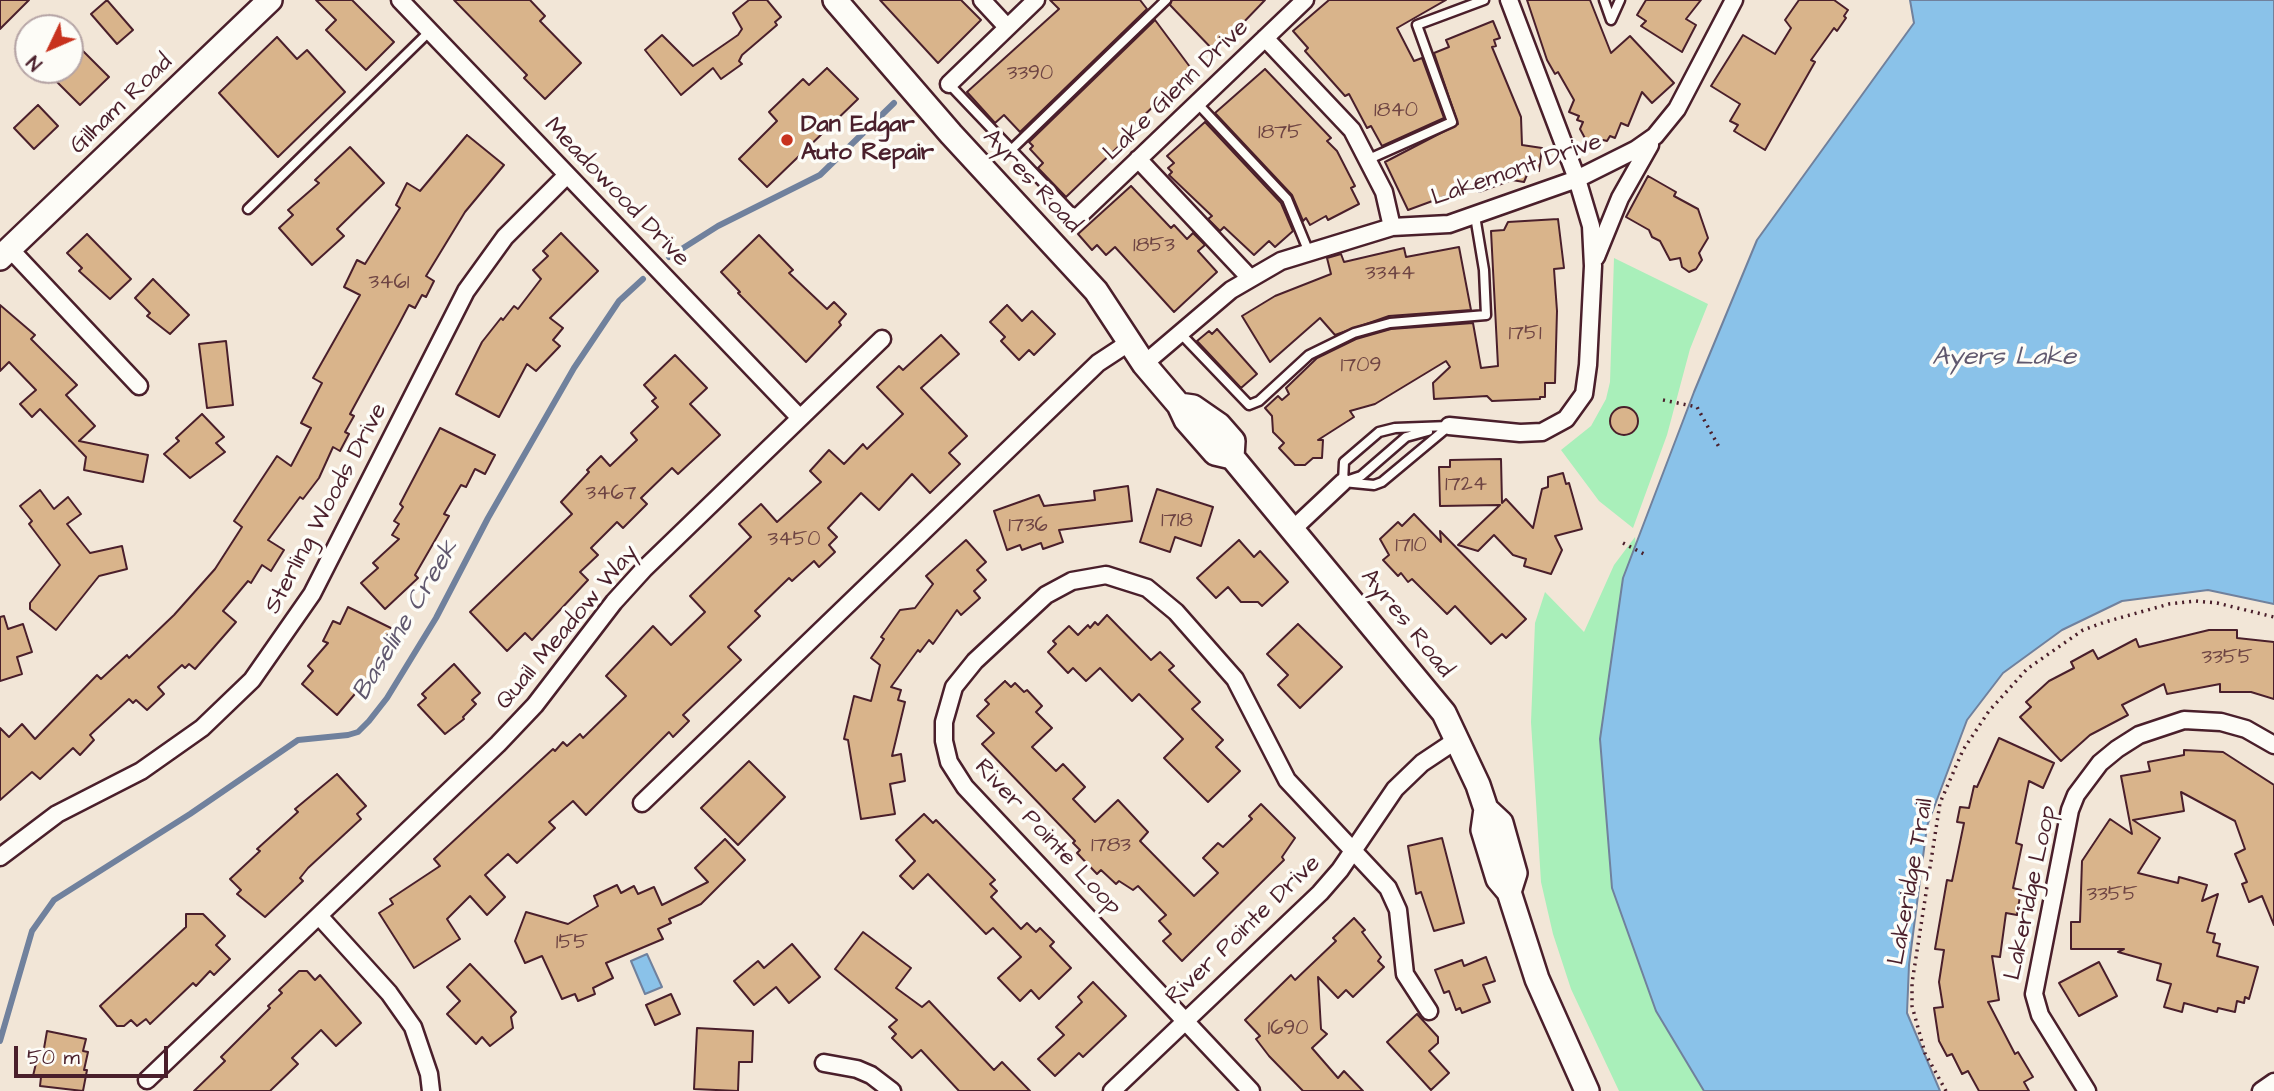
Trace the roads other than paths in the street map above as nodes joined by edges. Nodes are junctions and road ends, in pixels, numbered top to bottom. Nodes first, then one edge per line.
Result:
1 (270, 0) edge
2 (400, 0) edge
3 (835, 0) edge
4 (982, 0) edge
5 (1036, 0) edge
6 (1166, 0) edge
7 (1305, 0) edge
8 (1484, 0) edge
9 (1509, 0) edge
10 (1604, 0) edge
11 (1619, 0) edge
12 (1734, 0) edge
13 (1007, 27) junction
14 (430, 31) junction
15 (1265, 38) junction
16 (949, 83) joint
17 (1197, 103) junction
18 (1655, 136) junction
19 (1011, 150) junction
20 (1138, 159) junction
21 (1368, 159) junction
22 (567, 175) junction
23 (1577, 179) junction
24 (248, 209) dead end
25 (1080, 215) joint
26 (1475, 216) junction
27 (1392, 227) junction
28 (1308, 250) junction
29 (5, 253) edge
30 (1593, 266) junction
31 (1250, 278) junction
32 (1180, 333) junction
33 (882, 339) dead end
34 (1130, 342) junction
35 (1144, 365) junction
36 (139, 386) dead end
37 (800, 418) junction
38 (1449, 426) junction
39 (1343, 482) junction
40 (1293, 528) junction
41 (1458, 739) junction
42 (2274, 745) edge
43 (642, 803) dead end
44 (1354, 850) junction
45 (0, 857) edge
46 (320, 918) junction
47 (1430, 1011) dead end
48 (1186, 1020) junction
49 (824, 1063) dead end
50 (147, 1080) dead end
51 (2274, 1082) edge
52 (430, 1091) edge
53 (892, 1091) edge
54 (1112, 1091) edge
55 (1251, 1091) edge
56 (1587, 1091) edge
57 (2087, 1091) edge
58 (2260, 1091) edge

1 - 29 street, Gilham Road
2 - 14 street, Meadowood Drive
3 - 34 street, Ayres Road
4 - 13 street
5 - 13 street
6 - 19 lane
7 - 15 street, Lake Glenn Drive
8 - 21 lane
9 - 23 street
10 - 11 lane
12 - 18 street, Lakemont Drive
13 - 16 street
14 - 22 street, Meadowood Drive
14 - 24 lane
15 - 17 street, Lake Glenn Drive
15 - 21 street
16 - 19 lane
17 - 20 street, Lake Glenn Drive
17 - 28 lane
18 - 23 street, Lakemont Drive
18 - 30 street
19 - 25 lane
20 - 25 street, Lake Glenn Drive
20 - 31 street
21 - 27 street
22 - 37 street, Meadowood Drive
22 - 45 street, Sterling Woods Drive
23 - 26 street, Lakemont Drive
23 - 30 street
26 - 27 street, Lakemont Drive
26 - 32 lane
27 - 28 street, Lakemont Drive
28 - 31 street, Lakemont Drive
29 - 36 street, Gilham Road
30 - 38 street
31 - 32 street, Lakemont Drive
32 - 35 street, Lakemont Drive
33 - 37 street, Quail Meadow Way
34 - 35 street, Ayres Road
34 - 43 street
35 - 40 street, Ayres Road
37 - 46 street, Quail Meadow Way
38 - 39 lane
38 - 39 lane
38 - 39 lane
39 - 40 street
40 - 41 street, Ayres Road
41 - 44 street, River Pointe Drive
41 - 56 street, Ayres Road
42 - 57 street, Lakeridge Loop
44 - 47 street, River Pointe Loop
44 - 48 street, River Pointe Drive
44 - 48 street, River Pointe Loop
46 - 50 street, Quail Meadow Way
46 - 52 street
48 - 54 street, River Pointe Drive
48 - 55 street, River Pointe Loop
49 - 53 street
51 - 58 street

